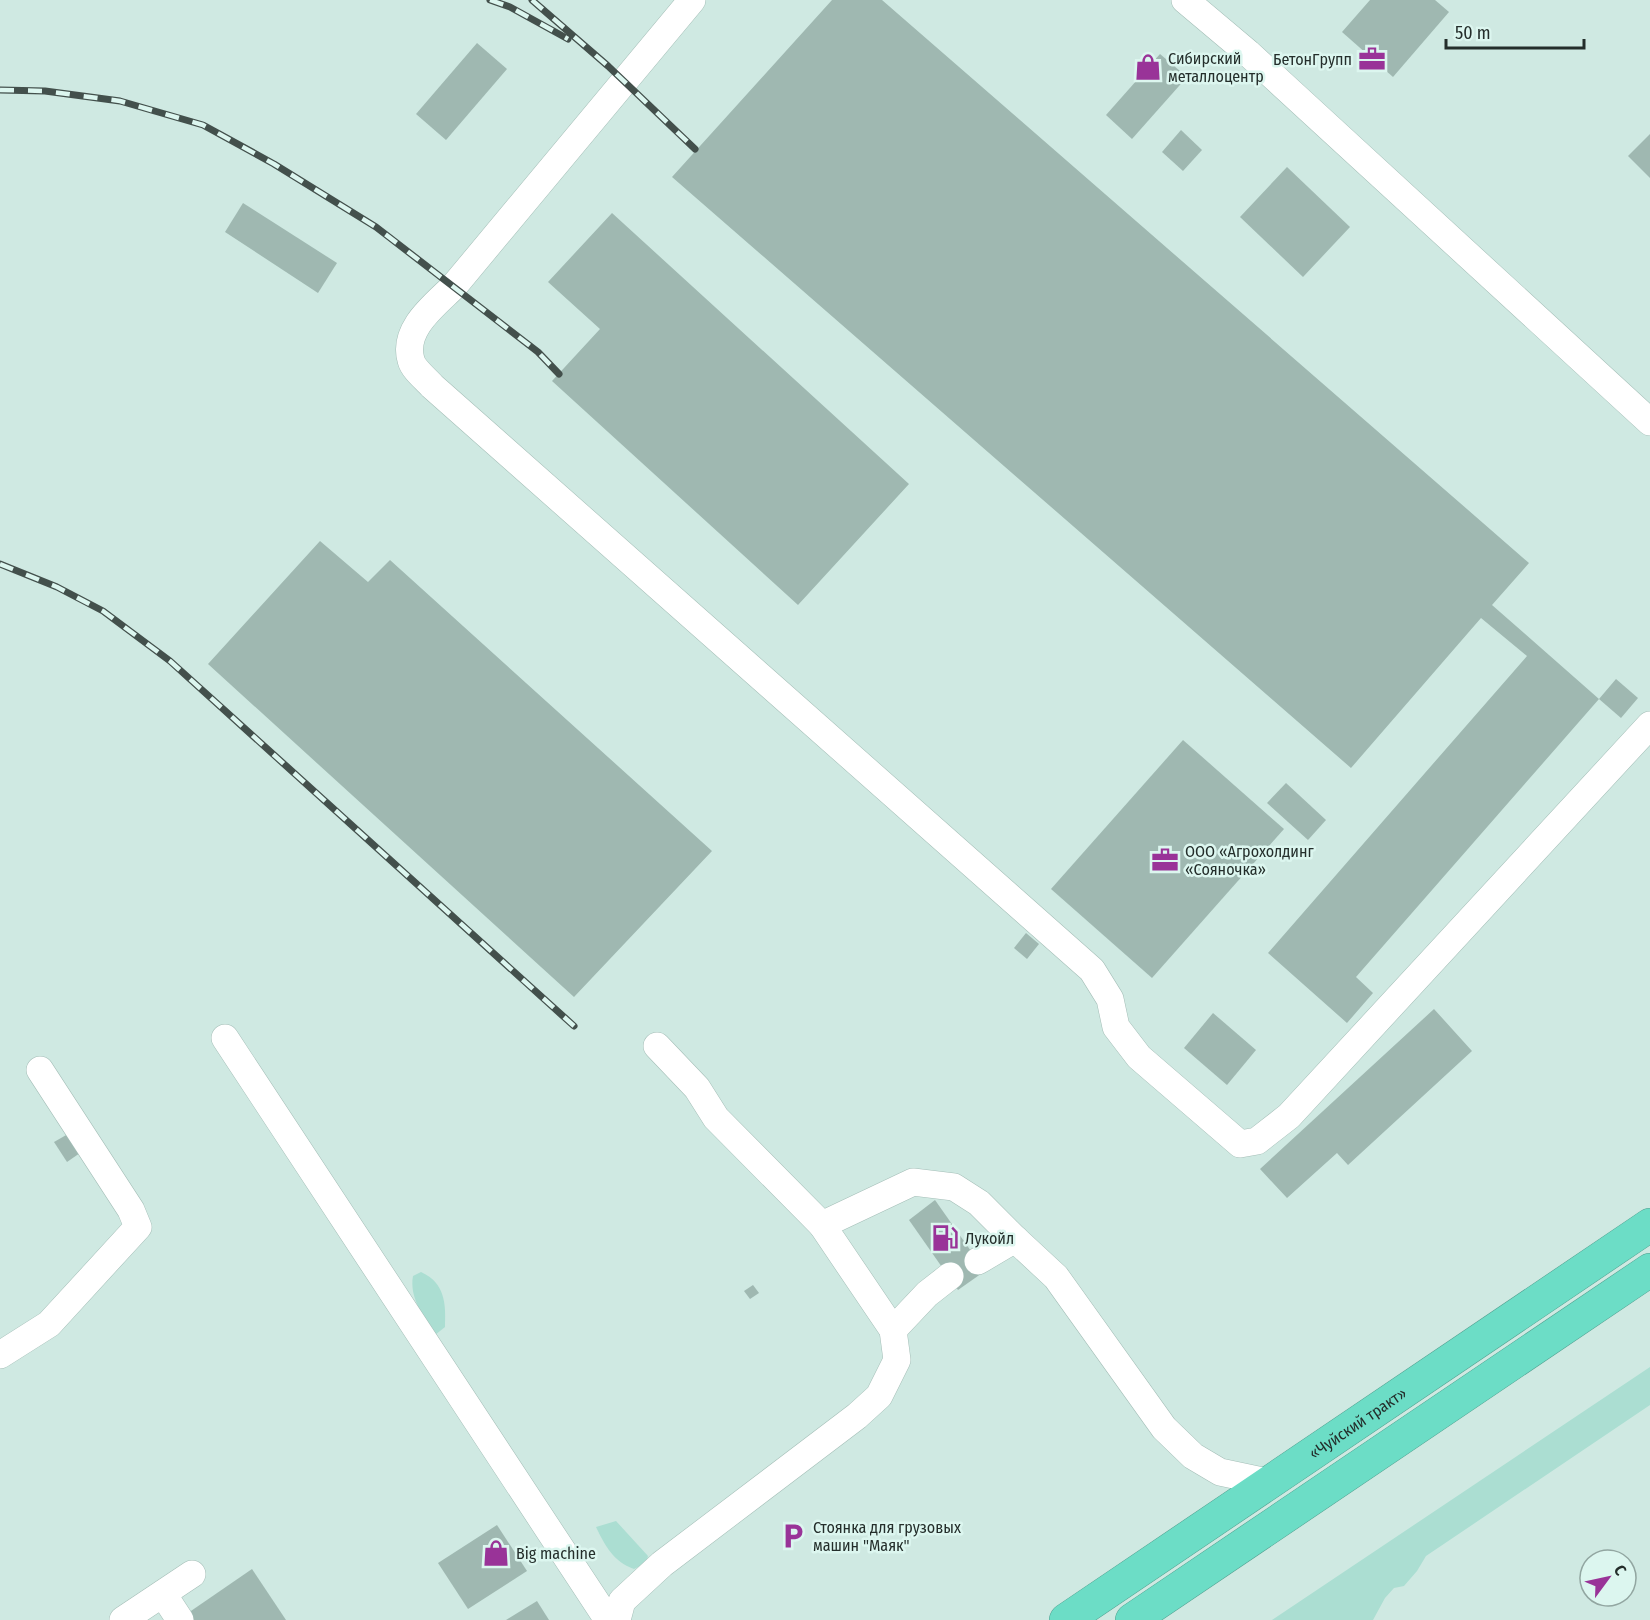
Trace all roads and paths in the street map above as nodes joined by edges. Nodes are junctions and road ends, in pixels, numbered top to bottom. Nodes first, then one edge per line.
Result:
1 (692, 0) edge
2 (1185, 0) edge
3 (1650, 422) edge
4 (1650, 725) edge
5 (225, 1038) dead end
6 (657, 1046) dead end
7 (40, 1070) dead end
8 (822, 1225) junction
9 (1650, 1225) edge
10 (1015, 1239) junction
11 (978, 1261) dead end
12 (1650, 1270) edge
13 (950, 1276) dead end
14 (893, 1330) junction
15 (0, 1355) edge
16 (1267, 1482) junction
17 (192, 1574) dead end
18 (163, 1594) junction
19 (123, 1620) edge
20 (180, 1620) edge
21 (608, 1620) edge
22 (617, 1620) edge
23 (1066, 1620) edge
24 (1132, 1620) edge

1 - 4 lane
2 - 3 lane
5 - 21 lane
6 - 8 lane
7 - 15 lane
8 - 10 lane
8 - 14 lane
9 - 16 highway, «Чуйский тракт»
10 - 11 lane
10 - 16 lane
12 - 24 highway
13 - 14 lane
14 - 22 lane
16 - 23 highway, «Чуйский тракт»
17 - 18 lane
18 - 19 lane
18 - 20 lane

